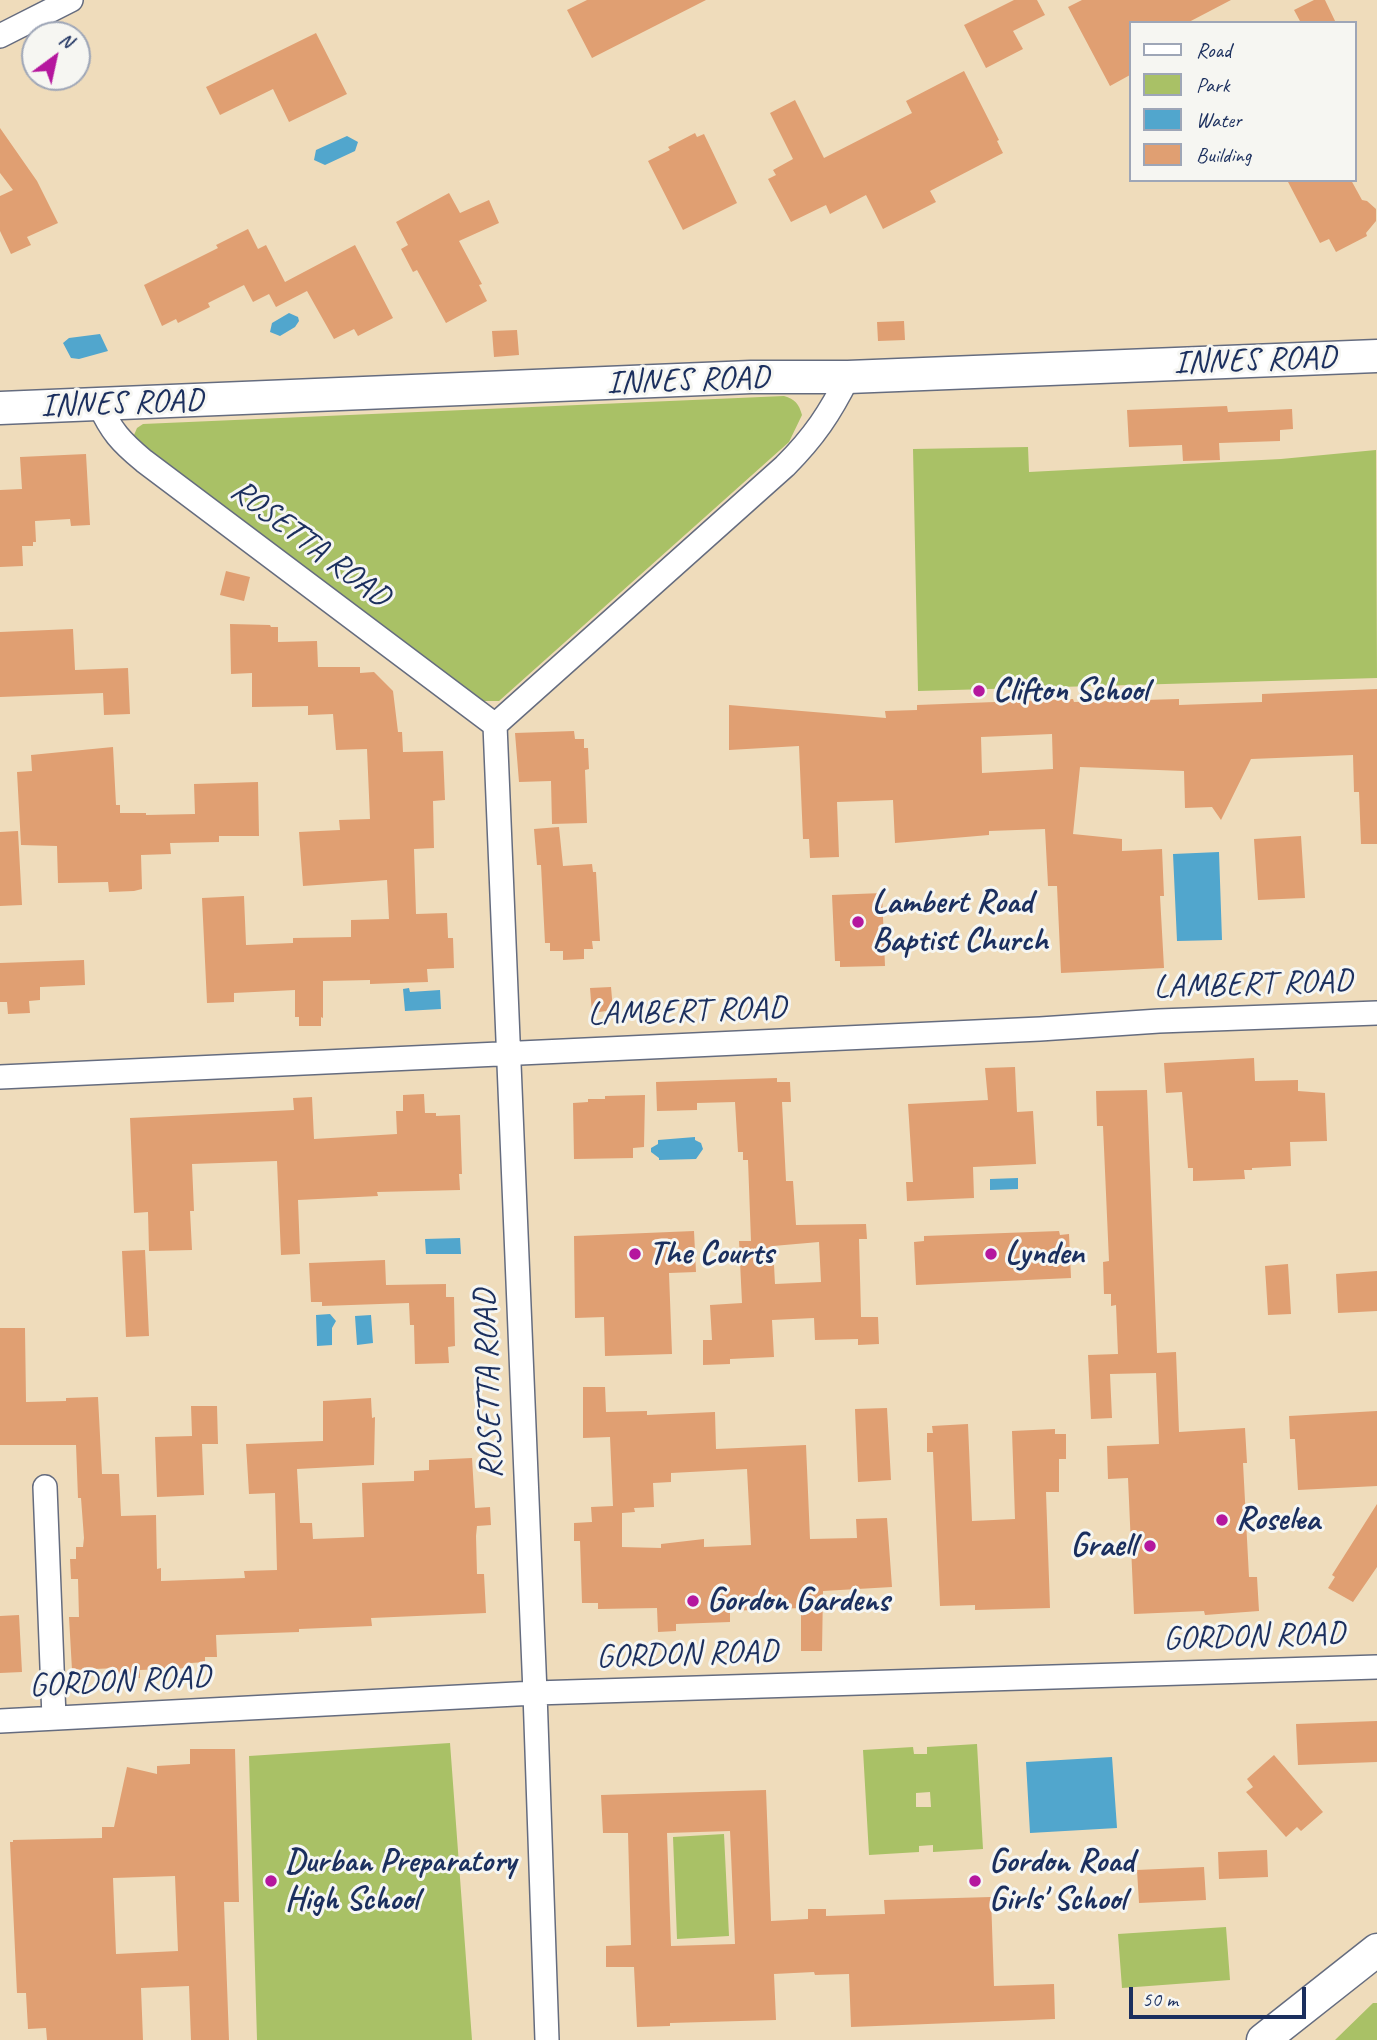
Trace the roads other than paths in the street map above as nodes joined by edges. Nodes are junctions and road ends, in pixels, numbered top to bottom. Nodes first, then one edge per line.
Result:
1 (71, 0) edge
2 (0, 36) edge
3 (1377, 356) edge
4 (848, 377) junction
5 (99, 404) junction
6 (0, 408) edge
7 (495, 725) junction
8 (1377, 1013) edge
9 (508, 1053) junction
10 (0, 1077) edge
11 (45, 1487) dead end
12 (1377, 1667) edge
13 (535, 1693) junction
14 (54, 1718) junction
15 (0, 1721) edge
16 (1369, 1965) edge
17 (1293, 2026) edge
18 (547, 2040) edge
19 (1263, 2040) edge

1 - 2 street
3 - 4 street, INNES ROAD
4 - 5 street, INNES ROAD
4 - 7 street
5 - 6 street, INNES ROAD
5 - 7 street, ROSETTA ROAD
7 - 9 street, ROSETTA ROAD
8 - 9 street, LAMBERT ROAD
9 - 10 street, LAMBERT ROAD
9 - 13 street, ROSETTA ROAD
11 - 14 street
12 - 13 street, GORDON ROAD
13 - 14 street, GORDON ROAD
13 - 18 street, ROSETTA ROAD
14 - 15 street, GORDON ROAD
16 - 17 street
17 - 19 street

